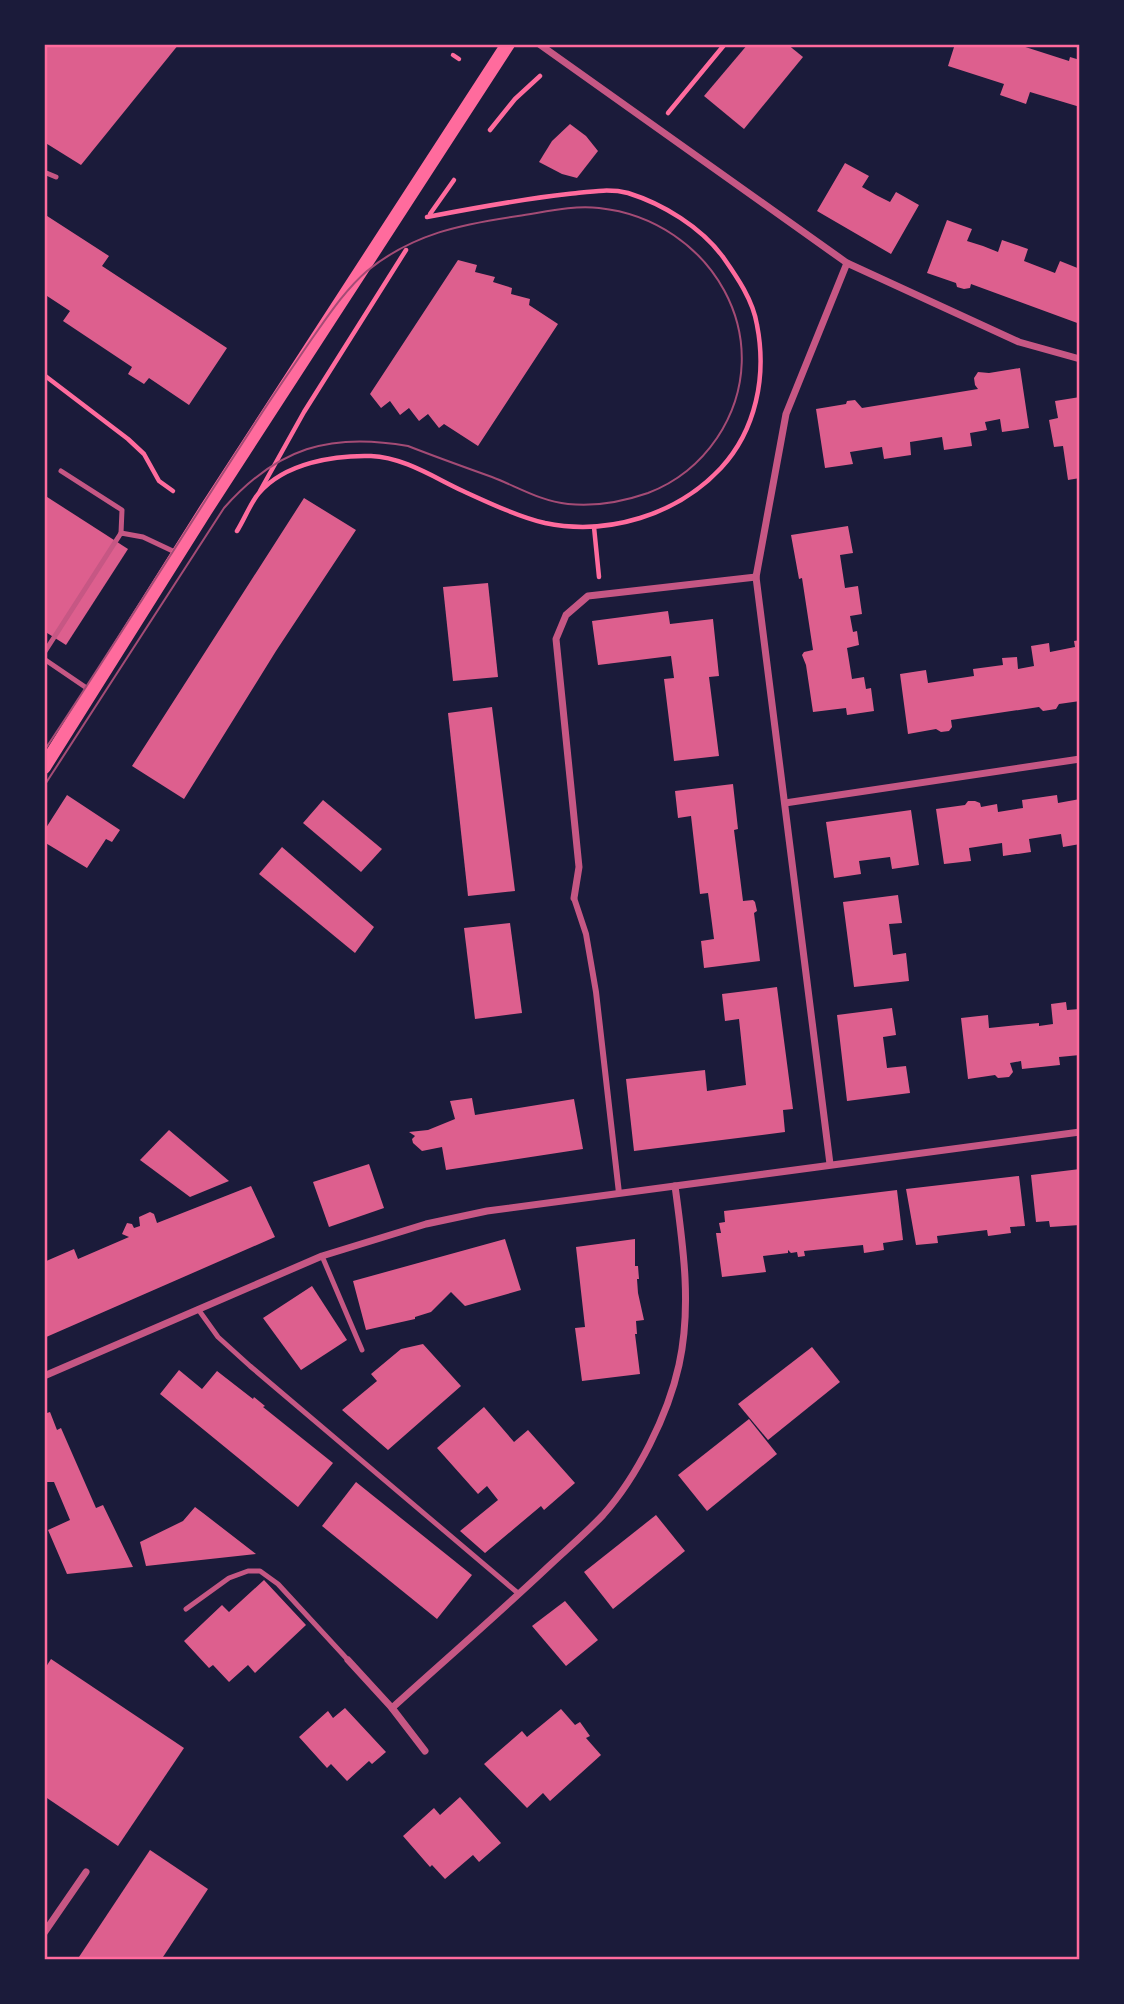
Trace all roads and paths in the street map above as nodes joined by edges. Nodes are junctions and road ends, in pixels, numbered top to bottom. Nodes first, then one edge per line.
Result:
1 (508, 44) edge
2 (539, 44) edge
3 (725, 44) edge
4 (453, 55) dead end
5 (459, 59) dead end
6 (540, 76) dead end
7 (507, 92) dead end
8 (515, 99) junction
9 (657, 128) junction
10 (490, 130) dead end
11 (44, 172) edge
12 (56, 177) dead end
13 (454, 180) dead end
14 (428, 217) junction
15 (422, 226) dead end
16 (412, 242) dead end
17 (847, 263) junction
18 (1080, 359) edge
19 (44, 375) edge
20 (61, 471) dead end
21 (173, 491) dead end
22 (259, 493) junction
23 (594, 527) junction
24 (237, 531) dead end
25 (121, 533) junction
26 (178, 554) junction
27 (757, 577) junction
28 (601, 595) junction
29 (44, 653) edge
30 (44, 659) edge
31 (91, 691) junction
32 (1080, 759) edge
33 (44, 767) edge
34 (785, 803) junction
35 (573, 898) joint
36 (1080, 1132) edge
37 (830, 1164) junction
38 (675, 1186) junction
39 (619, 1193) junction
40 (322, 1256) junction
41 (198, 1309) junction
42 (362, 1350) dead end
43 (44, 1376) edge
44 (519, 1594) junction
45 (186, 1609) dead end
46 (348, 1660) joint
47 (392, 1708) junction
48 (425, 1751) dead end
49 (86, 1872) dead end
50 (44, 1933) edge

1 - 26 main road
2 - 9 street
3 - 9 path
4 - 5 path
6 - 8 path
7 - 8 path
8 - 10 path
9 - 17 street
11 - 12 lane
13 - 14 path
14 - 15 path
14 - 23 path
16 - 22 path
17 - 18 street
17 - 27 street
19 - 21 path
20 - 25 lane
22 - 23 path
22 - 24 path
23 - 28 path
25 - 26 lane
25 - 29 lane
26 - 31 main road
27 - 28 street
27 - 34 street
28 - 35 street
30 - 31 lane
31 - 33 main road
32 - 34 street
34 - 37 street
35 - 39 street
36 - 37 street
37 - 38 street
38 - 39 street
38 - 44 street
39 - 40 street
40 - 41 street
40 - 42 lane
41 - 43 street
41 - 44 lane
44 - 47 street
45 - 46 lane
46 - 47 street
47 - 48 street
49 - 50 street

